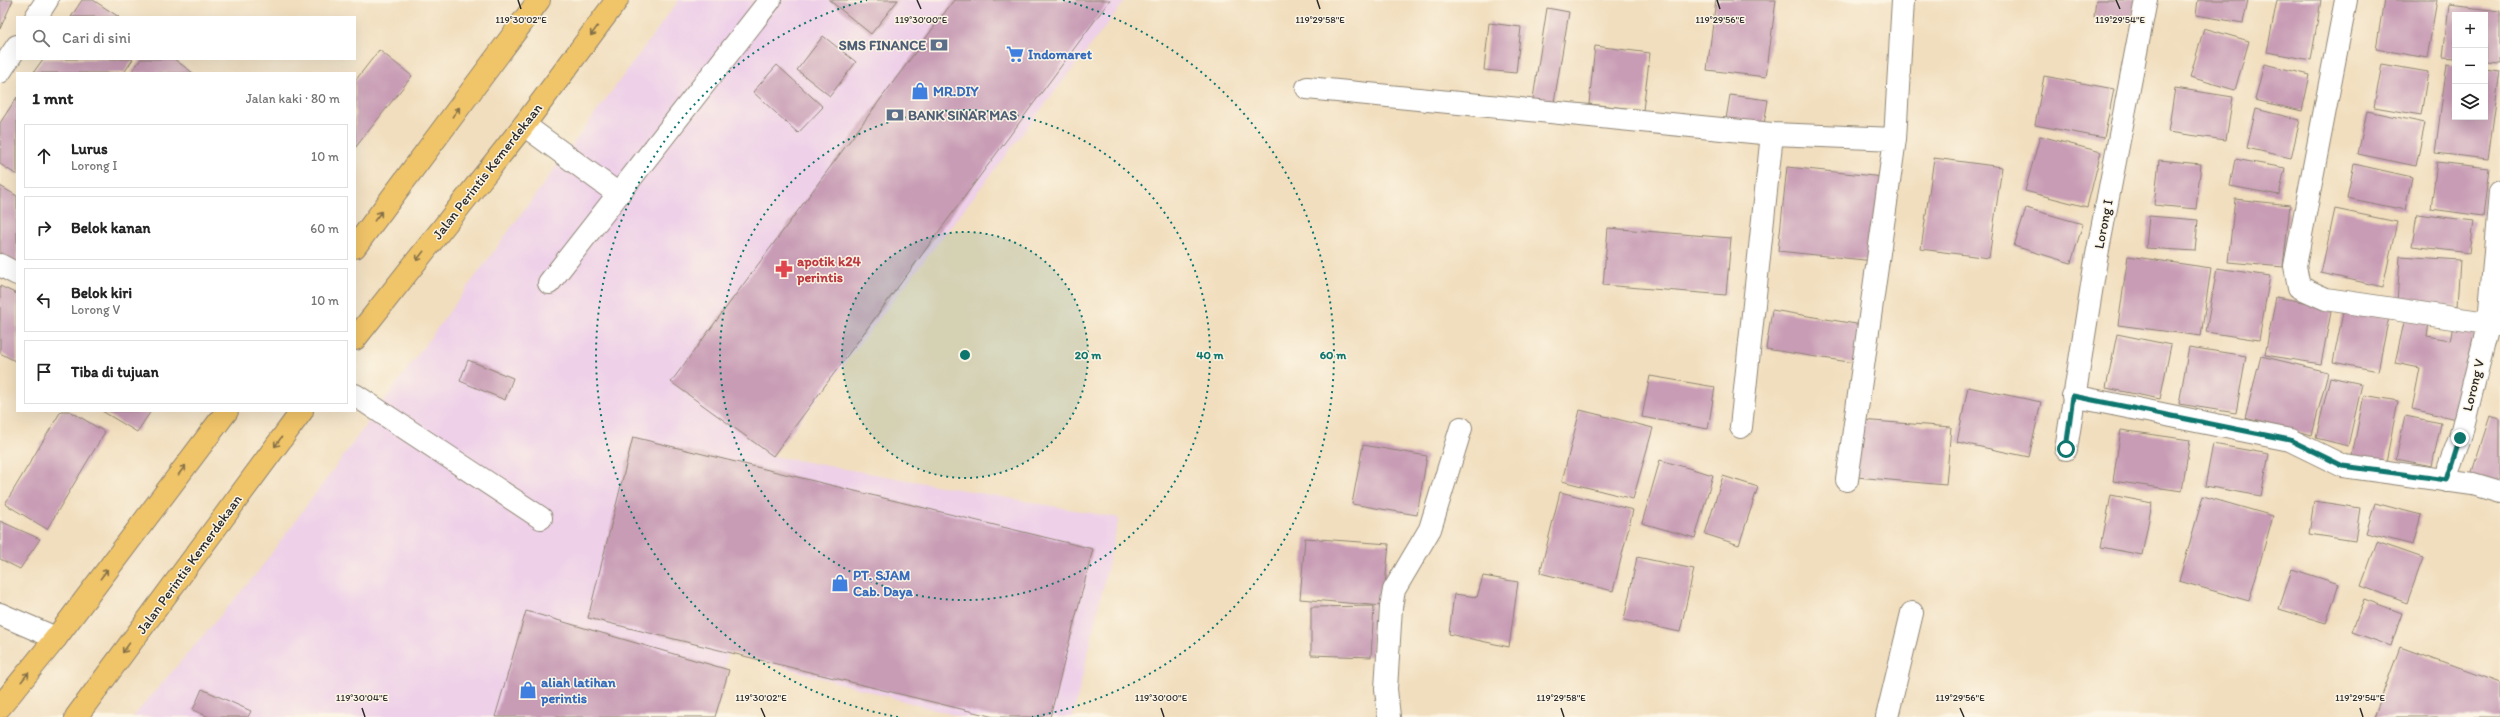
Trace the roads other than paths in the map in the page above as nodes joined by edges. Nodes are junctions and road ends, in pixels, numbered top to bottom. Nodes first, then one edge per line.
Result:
1 (47, 0) edge
2 (538, 0) edge
3 (617, 0) edge
4 (770, 0) edge
5 (1903, 0) edge
6 (2146, 0) edge
7 (2346, 0) edge
8 (37, 16) edge
9 (16, 48) edge
10 (0, 72) edge
11 (1307, 88) dead end
12 (524, 125) junction
13 (1772, 134) junction
14 (1895, 139) junction
15 (2500, 192) edge
16 (618, 193) junction
17 (356, 246) edge
18 (0, 265) edge
19 (16, 273) edge
20 (549, 283) dead end
21 (2494, 323) edge
22 (358, 329) edge
23 (356, 396) edge
24 (2073, 396) junction
25 (226, 412) edge
26 (301, 412) edge
27 (1741, 427) dead end
28 (1460, 428) dead end
29 (2066, 449) dead end
30 (1847, 480) dead end
31 (2447, 480) junction
32 (2500, 492) edge
33 (541, 518) dead end
34 (1912, 613) dead end
35 (0, 614) edge
36 (56, 638) junction
37 (0, 707) edge
38 (76, 717) edge
39 (1389, 717) edge
40 (1887, 717) edge

1 - 8 street
17 -> 2 highway
3 -> 12 highway, Jalan Perintis Kemerdekaan
4 - 16 street
5 - 14 street
6 - 24 street, Lorong I
7 - 21 street
9 - 10 street
11 - 13 street
12 - 16 street
12 -> 22 highway, Jalan Perintis Kemerdekaan
13 - 14 street
13 - 27 street
14 - 30 street
15 - 21 street, Lorong V
16 - 20 street
18 - 19 street
21 - 31 street, Lorong V
23 - 33 street
24 - 29 street, Lorong I
24 - 31 street
36 -> 25 highway
26 -> 38 highway, Jalan Perintis Kemerdekaan
28 - 39 street
31 - 32 street
34 - 40 street
35 - 36 street
37 -> 36 highway

